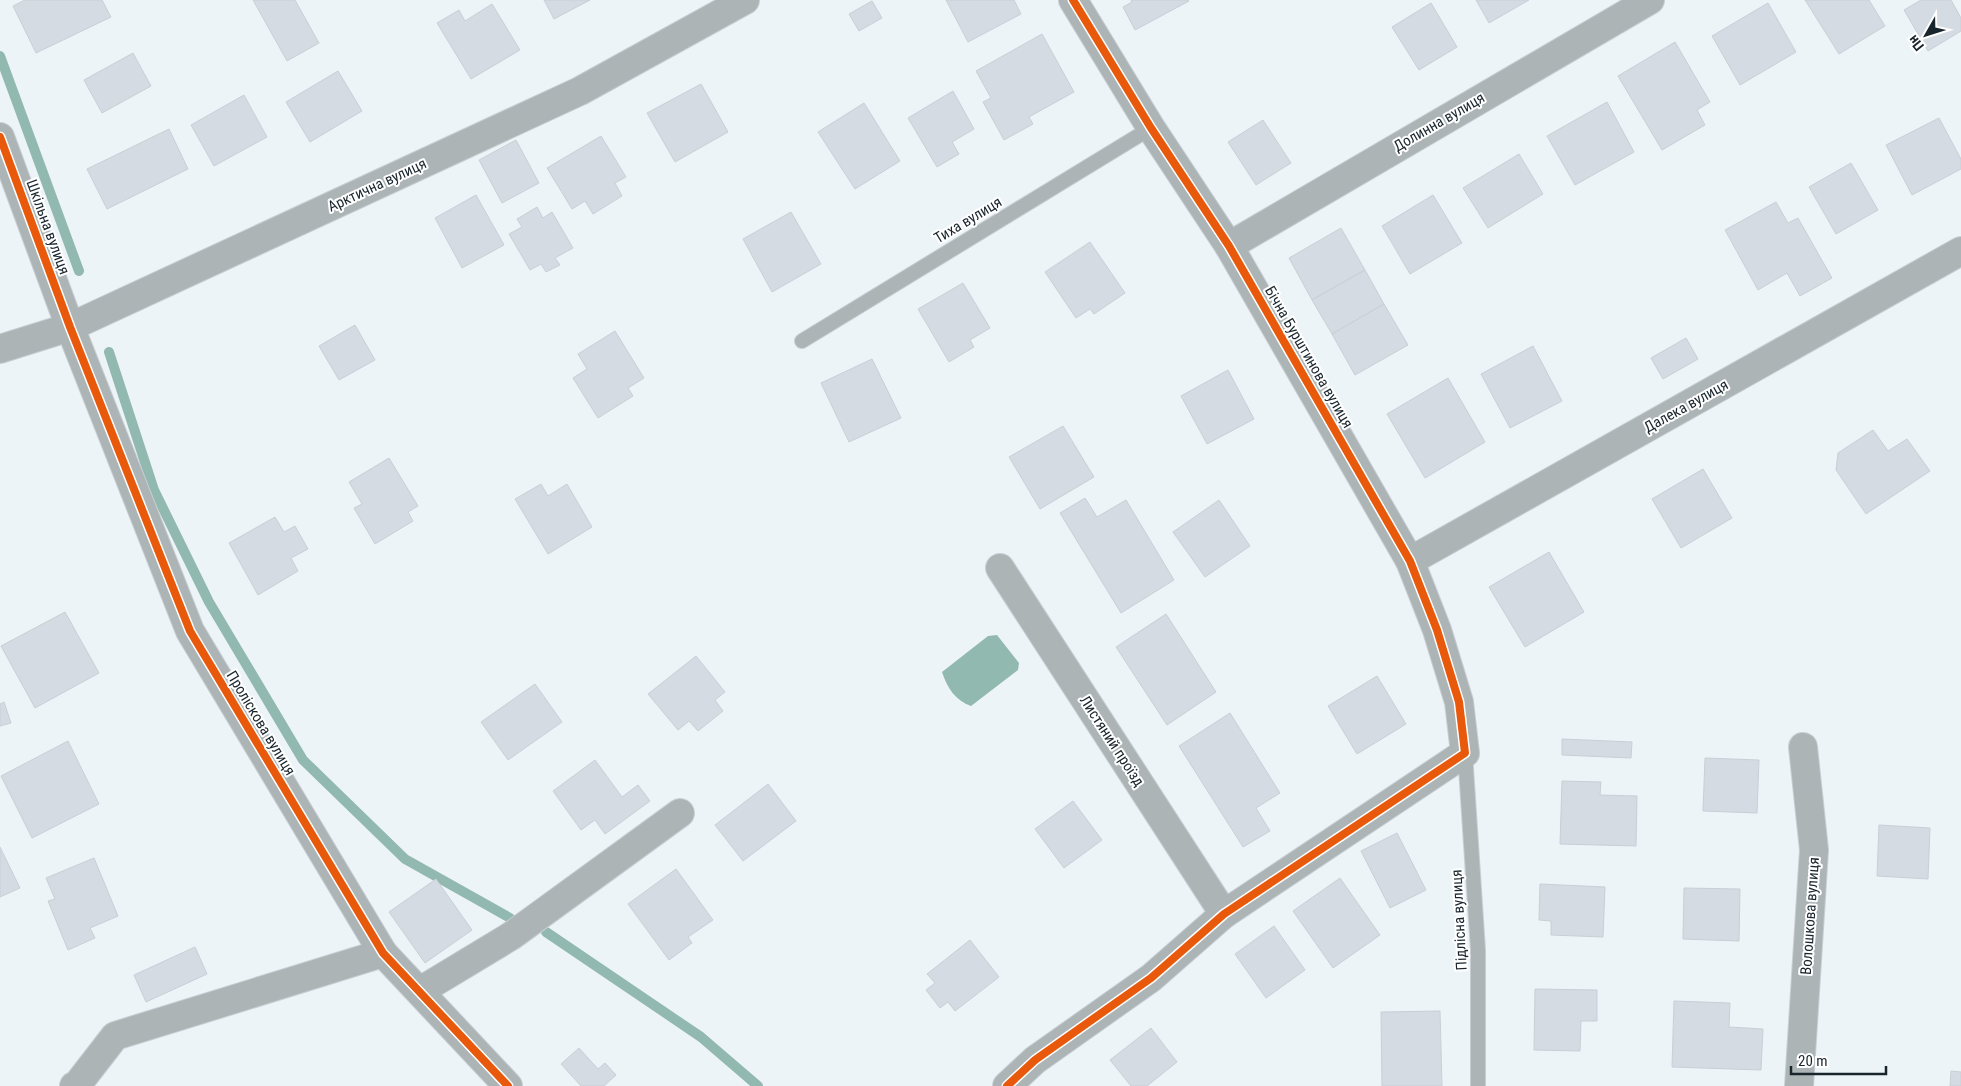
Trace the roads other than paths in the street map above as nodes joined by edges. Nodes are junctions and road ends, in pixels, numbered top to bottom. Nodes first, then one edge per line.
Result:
1 (746, 0) edge
2 (1073, 0) edge
3 (1650, 0) edge
4 (1151, 128) junction
5 (0, 137) edge
6 (1229, 246) junction
7 (1961, 251) edge
8 (70, 327) junction
9 (802, 340) dead end
10 (0, 349) edge
11 (1410, 561) junction
12 (1000, 568) dead end
13 (1803, 747) dead end
14 (1465, 752) junction
15 (680, 813) dead end
16 (1224, 914) junction
17 (383, 953) junction
18 (420, 991) junction
19 (74, 1086) edge
20 (508, 1086) edge
21 (1007, 1086) edge
22 (1478, 1086) edge
23 (1799, 1086) edge

1 - 8 street, Арктична вулиця
2 - 4 street, Бічна Бурштинова вулиця
3 - 6 street, Долинна вулиця
4 - 6 street, Бічна Бурштинова вулиця
4 - 9 lane, Тиха вулиця
5 - 8 street, Шкільна вулиця
6 - 11 street, Бічна Бурштинова вулиця
7 - 11 street, Далека вулиця
8 - 10 street, Арктична вулиця
8 - 17 street, Проліскова вулиця
11 - 14 street, Бічна Бурштинова вулиця
12 - 16 street, Листяний проїзд
13 - 23 street, Волошкова вулиця
14 - 16 street
14 - 22 lane, Підлісна вулиця
15 - 18 street
16 - 21 street
17 - 18 street, Проліскова вулиця
17 - 19 street
18 - 20 street, Проліскова вулиця

